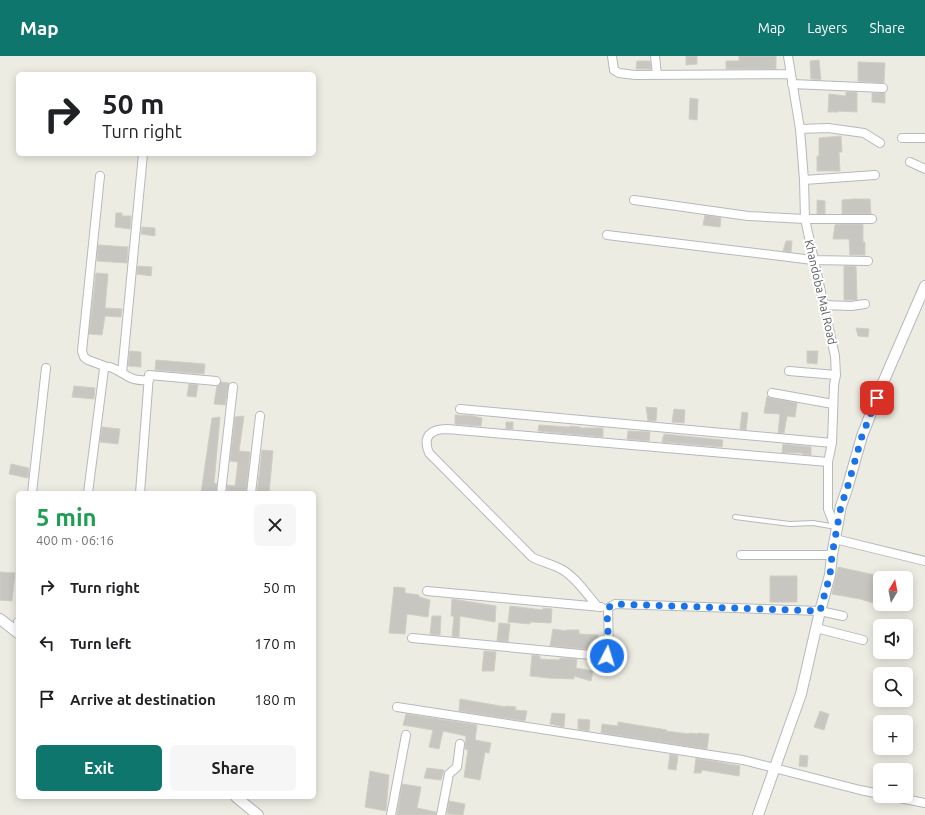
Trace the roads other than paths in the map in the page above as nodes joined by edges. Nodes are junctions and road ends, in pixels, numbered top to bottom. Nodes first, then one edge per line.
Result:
1 (612, 56) edge
2 (655, 56) edge
3 (788, 56) edge
4 (790, 74) junction
5 (657, 75) junction
6 (792, 84) junction
7 (883, 88) dead end
8 (800, 129) junction
9 (902, 138) dead end
10 (925, 138) edge
11 (880, 143) dead end
12 (143, 156) edge
13 (910, 162) dead end
14 (925, 169) edge
15 (875, 175) dead end
16 (100, 176) dead end
17 (804, 180) junction
18 (634, 200) dead end
19 (804, 219) junction
20 (872, 219) dead end
21 (606, 235) dead end
22 (813, 260) junction
23 (868, 261) dead end
24 (925, 286) edge
25 (823, 304) junction
26 (865, 304) dead end
27 (107, 367) junction
28 (46, 368) dead end
29 (789, 371) dead end
30 (122, 373) junction
31 (836, 375) junction
32 (149, 380) junction
33 (216, 381) dead end
34 (233, 387) dead end
35 (772, 393) dead end
36 (833, 404) junction
37 (460, 409) dead end
38 (260, 416) dead end
39 (832, 442) junction
40 (828, 462) junction
41 (32, 491) edge
42 (88, 491) edge
43 (140, 491) edge
44 (221, 491) edge
45 (251, 491) edge
46 (735, 517) dead end
47 (837, 527) junction
48 (835, 539) junction
49 (741, 555) dead end
50 (832, 555) junction
51 (925, 561) edge
52 (427, 591) dead end
53 (598, 607) junction
54 (608, 608) junction
55 (820, 611) junction
56 (843, 616) dead end
57 (0, 619) edge
58 (16, 628) edge
59 (816, 628) junction
60 (412, 638) dead end
61 (863, 640) dead end
62 (397, 707) dead end
63 (406, 736) dead end
64 (460, 744) dead end
65 (775, 768) junction
66 (873, 793) edge
67 (238, 799) edge
68 (913, 801) edge
69 (925, 803) edge
70 (258, 815) edge
71 (392, 815) edge
72 (441, 815) edge
73 (758, 815) edge

1 - 5 street
2 - 5 street
3 - 4 street, Khandoba Mal Road
4 - 5 street
4 - 6 street, Khandoba Mal Road
6 - 7 street
6 - 8 street, Khandoba Mal Road
8 - 11 street
8 - 17 street, Khandoba Mal Road
9 - 10 street
12 - 30 street
13 - 14 street
15 - 17 street
16 - 27 street
17 - 19 street, Khandoba Mal Road
18 - 19 street
19 - 20 street
19 - 22 street, Khandoba Mal Road
21 - 22 street
22 - 23 street
22 - 25 street, Khandoba Mal Road
24 - 47 street
25 - 26 street
25 - 31 street, Khandoba Mal Road
27 - 30 street
27 - 42 street
28 - 41 street
29 - 31 street
30 - 32 street
31 - 36 street, Khandoba Mal Road
32 - 33 street
32 - 43 street
34 - 44 street
35 - 36 street
36 - 39 street, Khandoba Mal Road
37 - 39 street
38 - 45 street
39 - 40 street, Khandoba Mal Road
40 - 47 street, Khandoba Mal Road
40 - 53 street
46 - 47 lane
47 - 48 street
48 - 50 street
48 - 51 street
49 - 50 street
50 - 55 street
52 - 53 street
53 - 54 street
54 - 55 street
54 - 60 street
55 - 56 street
55 - 59 street
57 - 58 street
59 - 61 street
59 - 65 street
62 - 65 street
63 - 71 street
64 - 72 street
65 - 66 street
65 - 73 street
67 - 70 street
68 - 69 street

